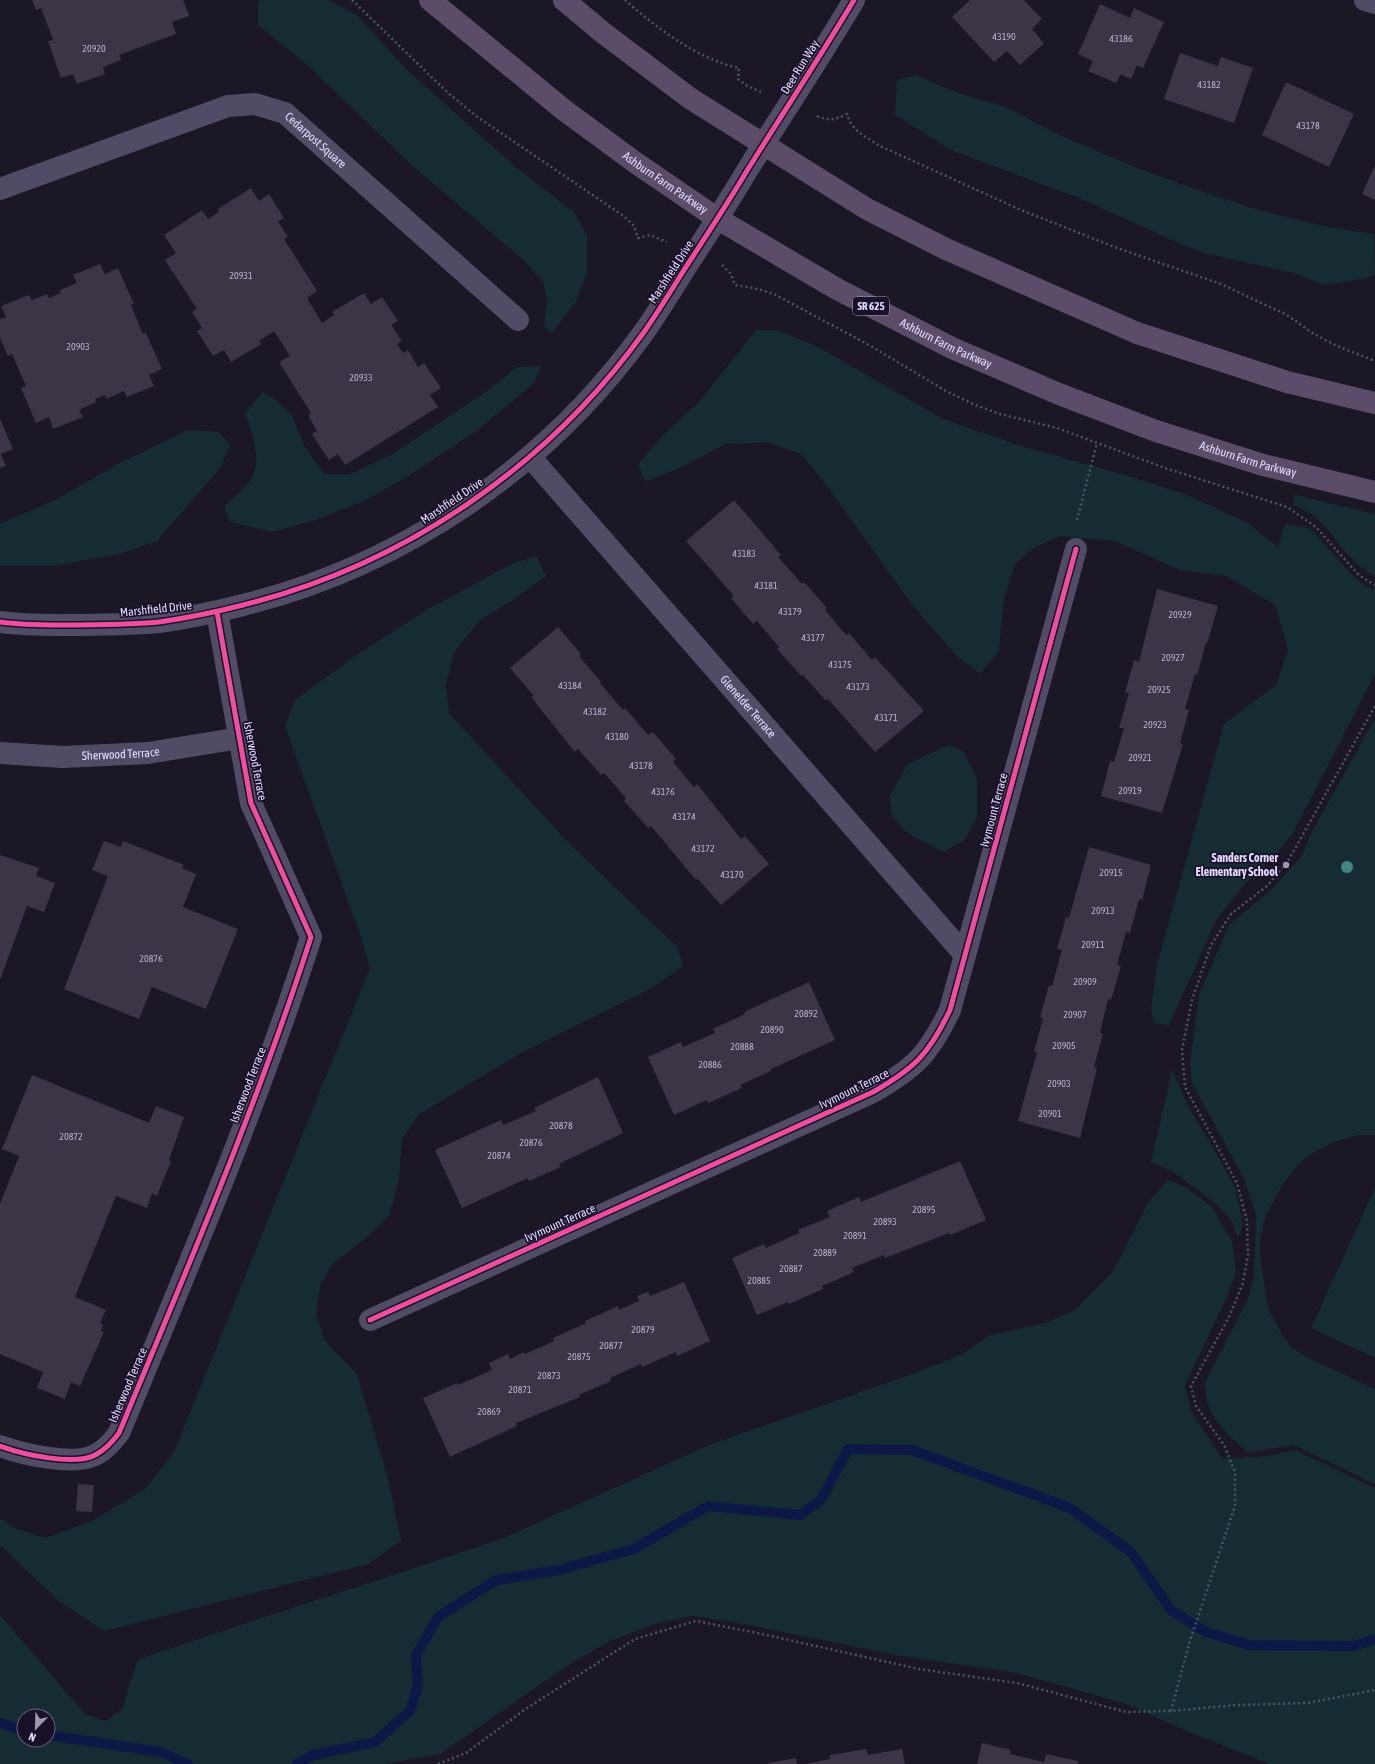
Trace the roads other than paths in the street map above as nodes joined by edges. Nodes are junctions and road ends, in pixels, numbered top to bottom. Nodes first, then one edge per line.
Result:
1 (430, 0) edge
2 (564, 0) edge
3 (854, 0) edge
4 (1365, 0) edge
5 (1375, 3) edge
6 (763, 145) junction
7 (0, 189) edge
8 (718, 219) junction
9 (518, 320) dead end
10 (1375, 402) edge
11 (530, 458) junction
12 (1375, 492) edge
13 (1074, 555) road end
14 (217, 612) junction
15 (0, 622) edge
16 (240, 738) junction
17 (0, 753) edge
18 (965, 955) junction
19 (370, 1320) dead end
20 (0, 1446) edge

1 - 8 main road, Ashburn Farm Parkway / SR 625
2 - 6 main road
3 - 6 street, Deer Run Way
4 - 5 street
6 - 8 street, Marshfield Drive
6 - 10 main road
7 - 9 street, Cedarpost Square
8 - 11 street, Marshfield Drive
8 - 12 main road, Ashburn Farm Parkway / SR 625
11 - 14 street, Marshfield Drive
11 - 18 street, Glenelder Terrace
13 - 18 street, Ivymount Terrace
14 - 15 street, Marshfield Drive
14 - 16 street, Isherwood Terrace
16 - 17 street, Sherwood Terrace
16 - 20 street, Isherwood Terrace
18 - 19 street, Ivymount Terrace

